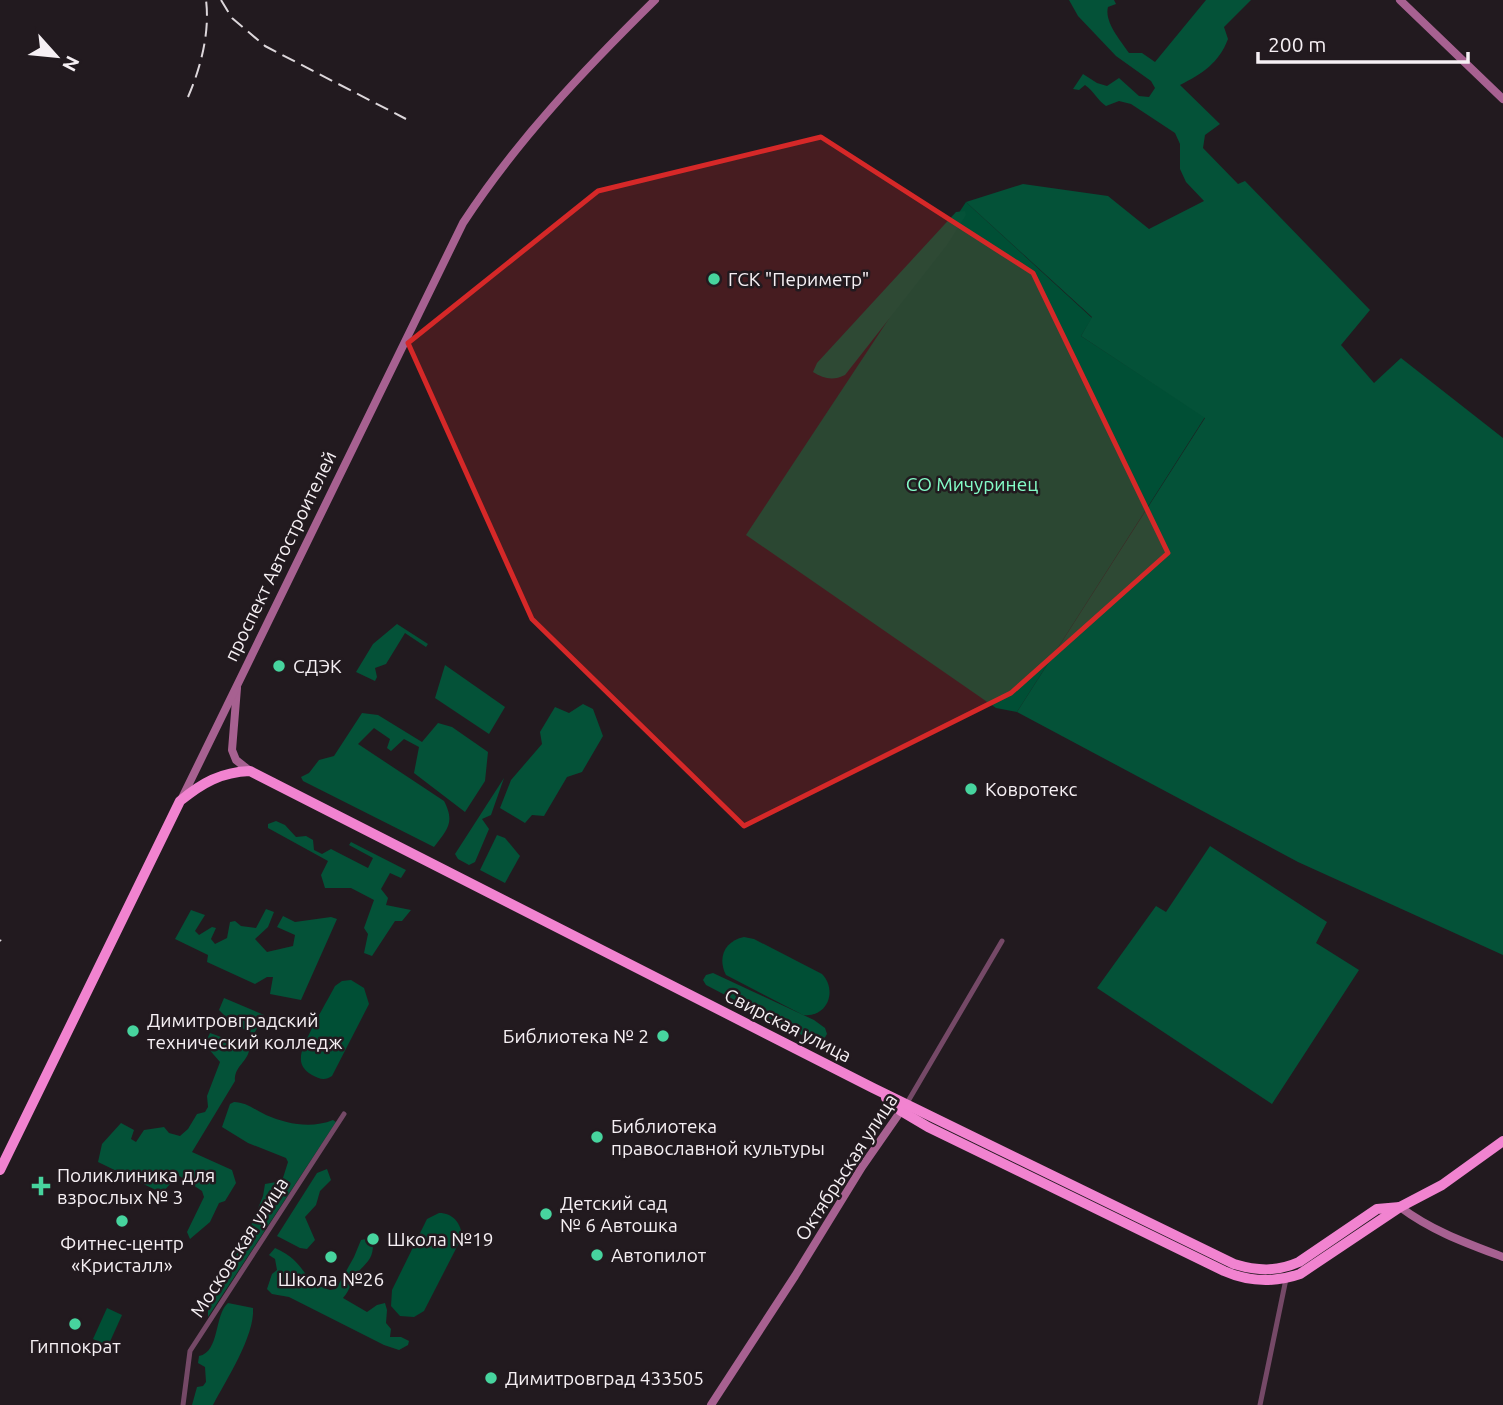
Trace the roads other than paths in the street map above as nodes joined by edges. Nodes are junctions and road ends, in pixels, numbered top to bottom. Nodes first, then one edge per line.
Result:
1 (655, 0) edge
2 (1400, 0) edge
3 (1503, 99) edge
4 (237, 683) junction
5 (250, 771) junction
6 (180, 801) junction
7 (1002, 942) dead end
8 (904, 1107) junction
9 (344, 1114) dead end
10 (1503, 1141) edge
11 (0, 1170) edge
12 (1400, 1207) junction
13 (1503, 1256) edge
14 (1286, 1279) junction
15 (183, 1405) edge
16 (711, 1405) edge
17 (1260, 1405) edge

1 - 4 main road, проспект Автостроителей
2 - 3 main road
4 - 5 main road
4 - 6 main road, проспект Автостроителей
5 - 6 highway
5 - 8 highway, Свирская улица
6 - 11 highway, проспект Автостроителей
7 - 8 street, Октябрьская улица
8 - 12 highway, Свирская улица
8 - 14 highway, Свирская улица
8 - 16 main road, Октябрьская улица
9 - 15 street, Московская улица
10 - 12 highway, Свирская улица
12 - 13 main road
12 - 14 highway, Свирская улица
14 - 17 street

